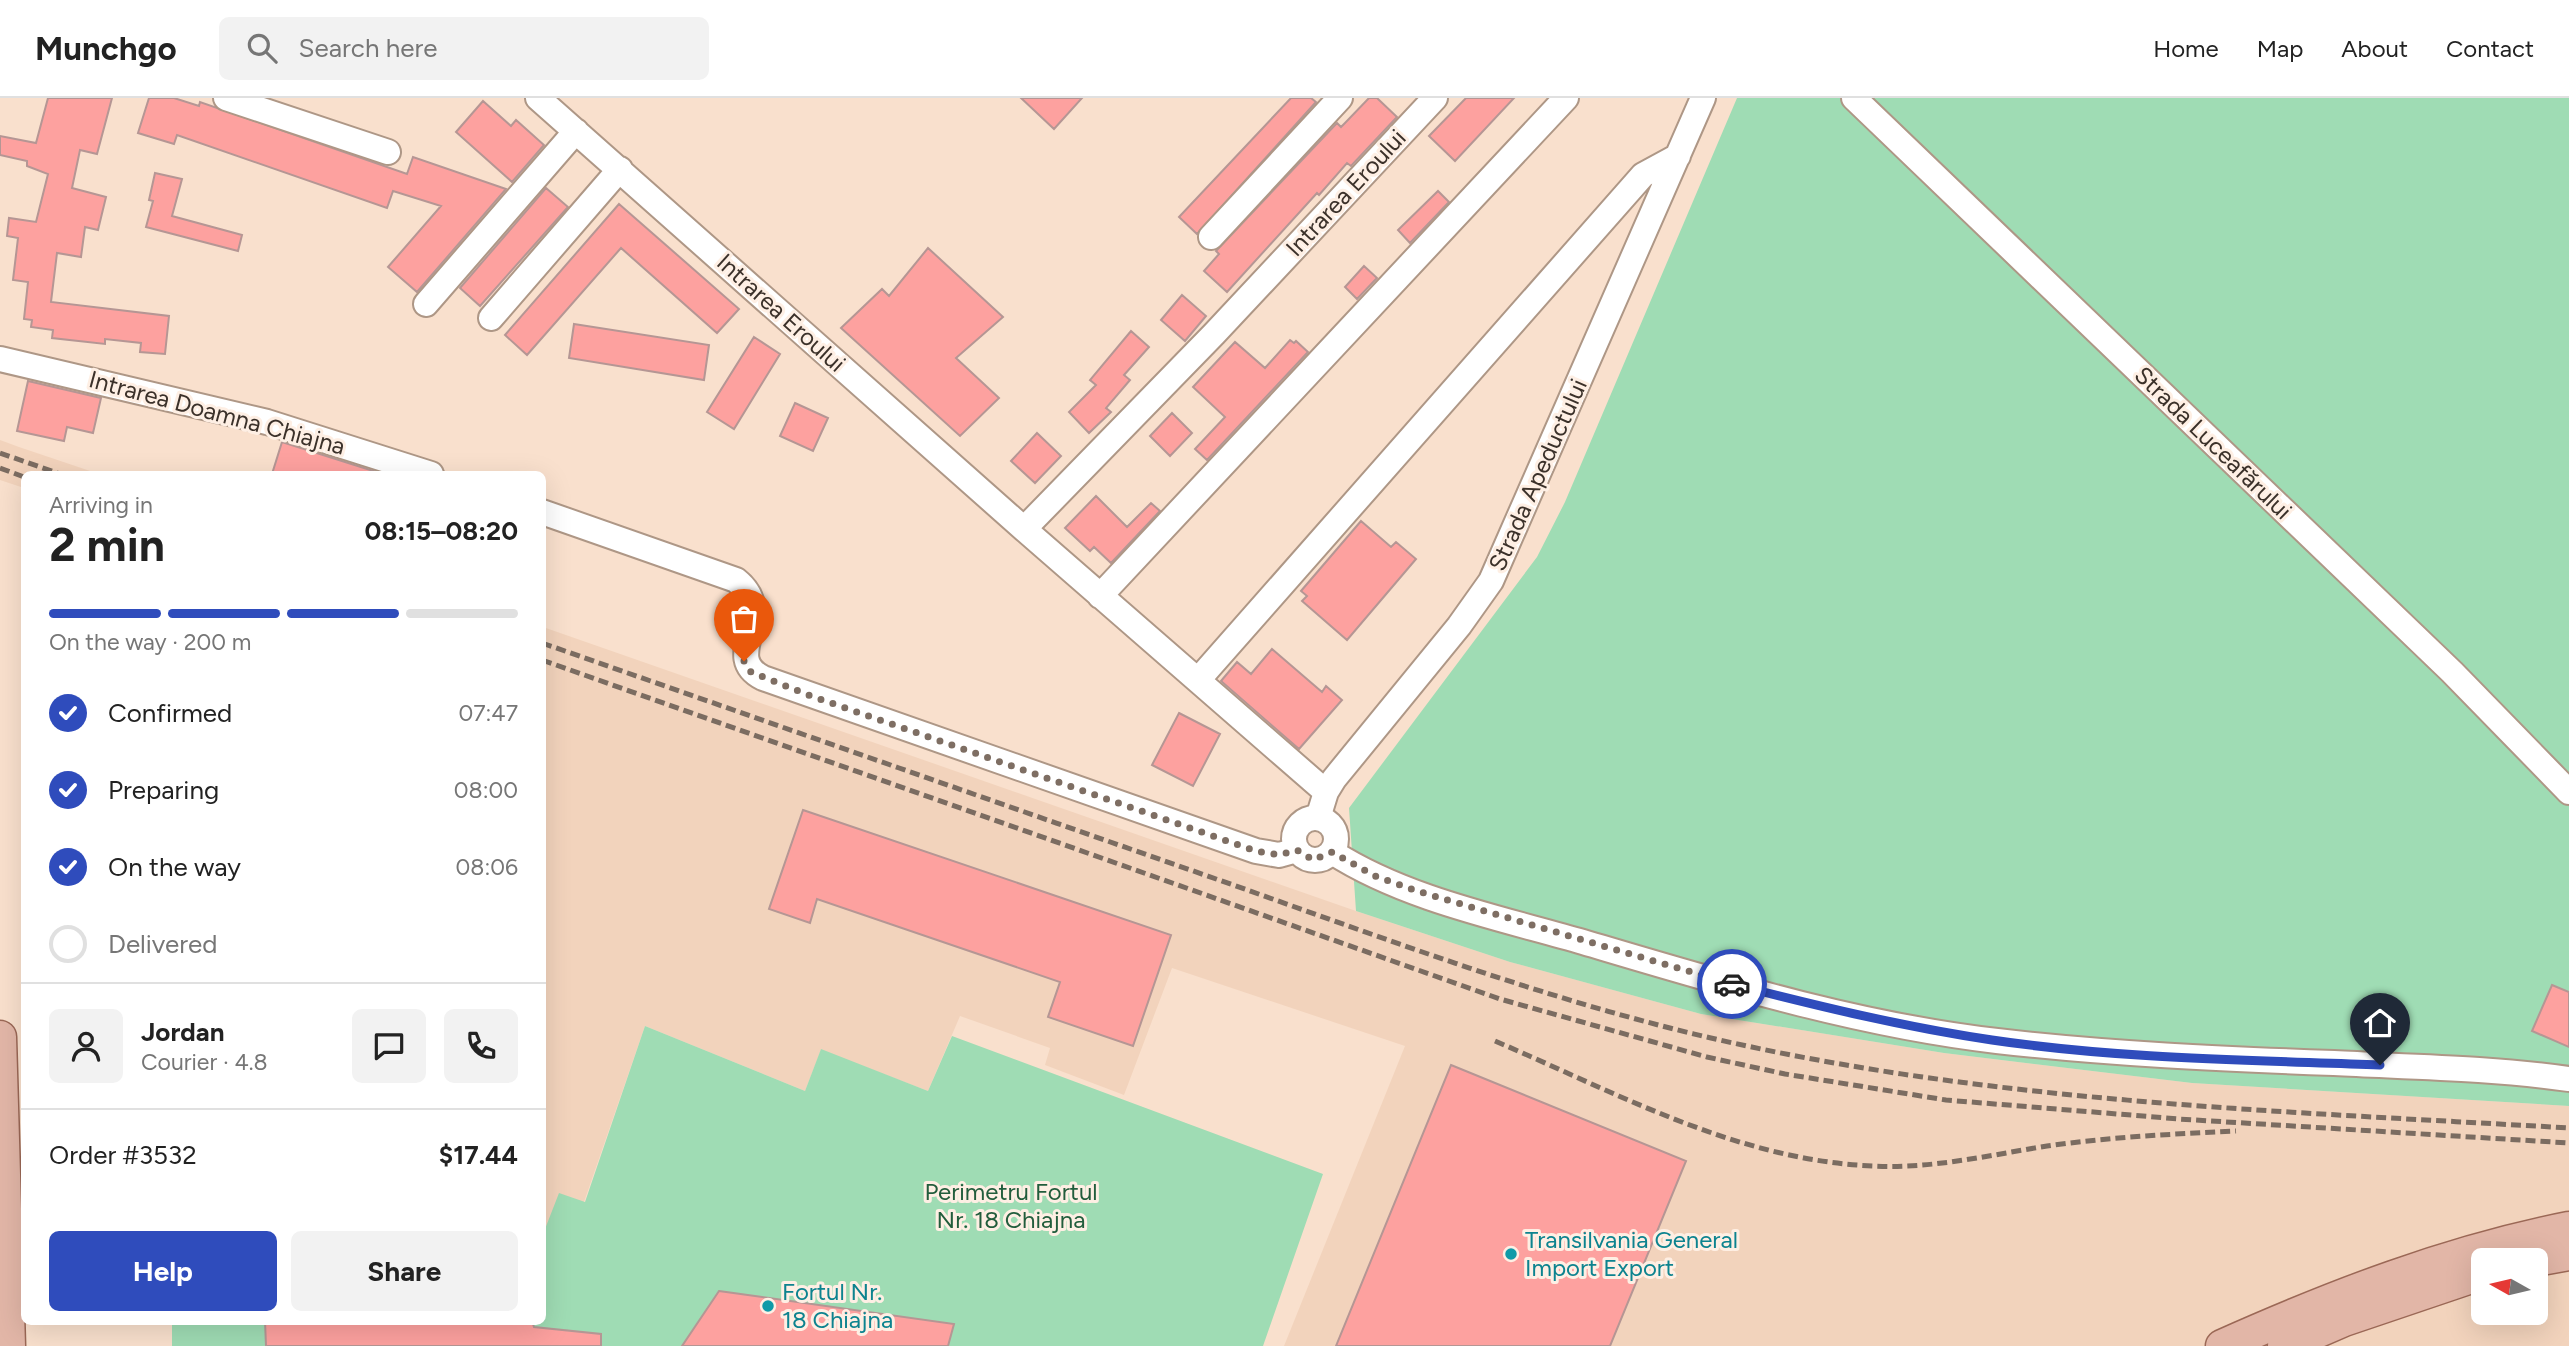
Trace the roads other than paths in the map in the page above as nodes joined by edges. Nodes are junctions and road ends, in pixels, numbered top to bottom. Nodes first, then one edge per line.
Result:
1 (226, 98) edge
2 (538, 98) edge
3 (1340, 98) edge
4 (1435, 98) edge
5 (1566, 98) edge
6 (1703, 98) edge
7 (1854, 98) edge
8 (576, 131) junction
9 (388, 152) dead end
10 (1678, 156) junction
11 (620, 169) junction
12 (1211, 237) dead end
13 (426, 304) dead end
14 (491, 318) dead end
15 (0, 359) edge
16 (422, 471) edge
17 (546, 513) edge
18 (1024, 529) junction
19 (1100, 596) junction
20 (1198, 680) junction
21 (1326, 792) junction
22 (2569, 792) edge
23 (1318, 818) junction
24 (1297, 850) junction
25 (1332, 852) junction
26 (0, 1037) edge
27 (2569, 1079) edge
28 (2569, 1228) edge
29 (2569, 1254) edge
30 (2548, 1258) edge
31 (2471, 1277) edge
32 (9, 1346) edge
33 (2222, 1346) edge
34 (2284, 1346) edge

1 - 9 street
2 - 8 street, Intrarea Eroului
3 - 12 street
4 - 18 street, Intrarea Eroului
5 - 19 street
6 - 10 street, Strada Apeductului
7 - 22 street, Strada Luceafărului
8 - 11 street, Intrarea Eroului
8 - 13 street
10 - 20 street
10 - 21 street, Strada Apeductului
11 - 14 street
11 - 18 street, Intrarea Eroului
15 - 16 street, Intrarea Doamna Chiajna
17 - 24 street
18 - 19 street, Intrarea Eroului
19 - 20 street, Intrarea Eroului
20 - 21 street, Intrarea Eroului
21 - 23 street, Strada Apeductului
23 - 24 street
23 - 25 street
24 - 25 street
25 - 27 street
26 - 32 main road
28 - 33 main road
29 - 30 main road
31 - 34 main road

